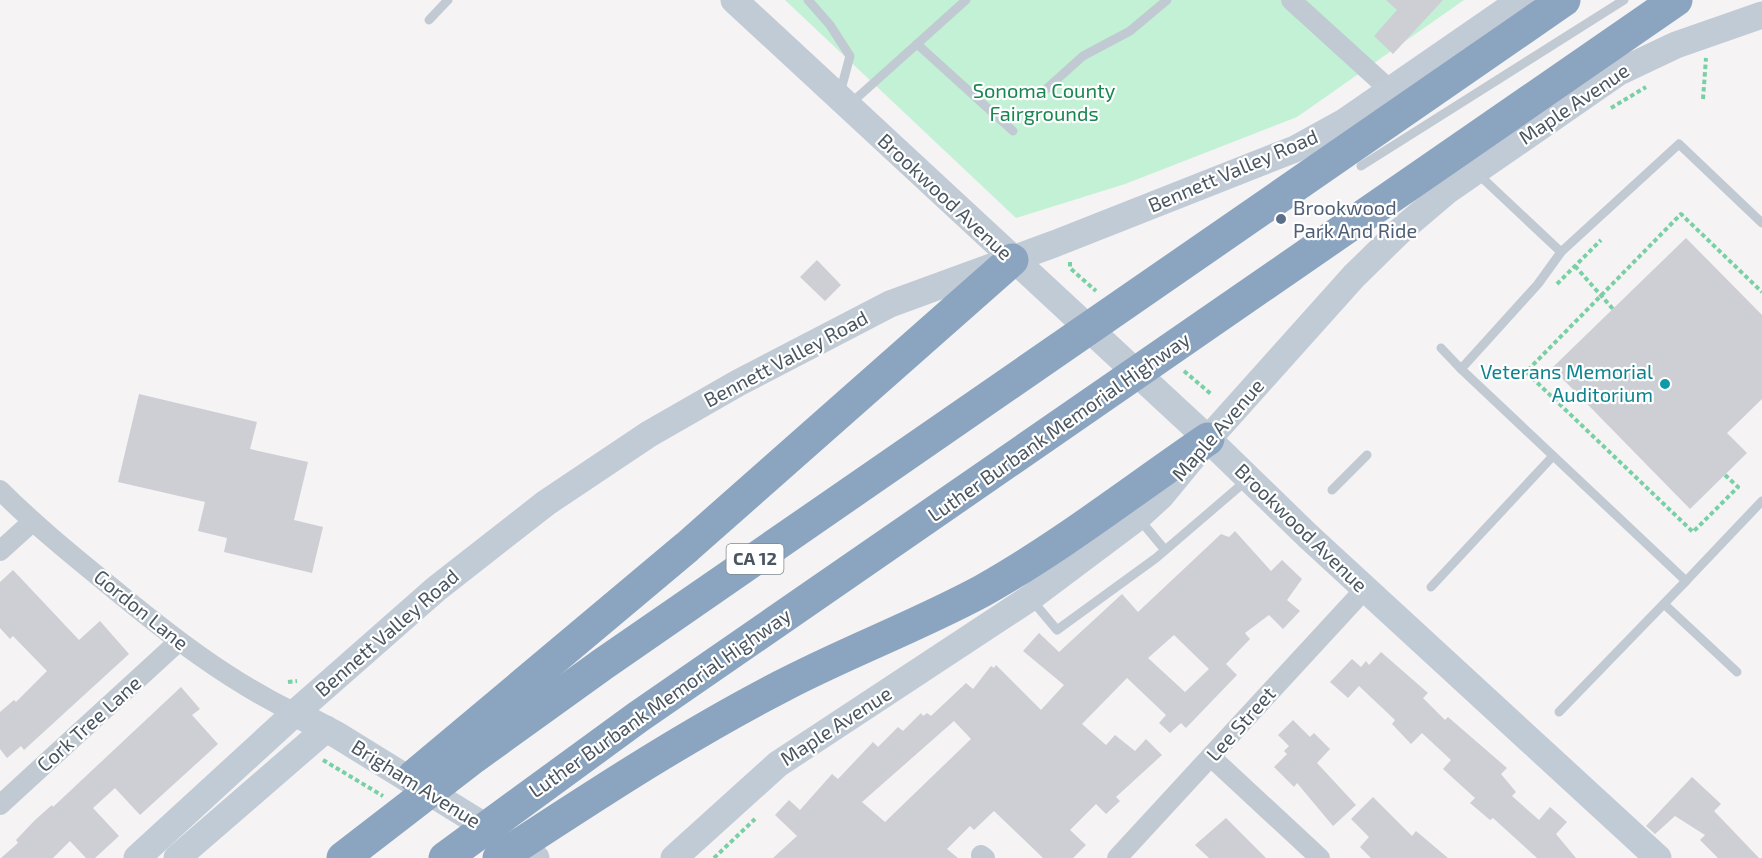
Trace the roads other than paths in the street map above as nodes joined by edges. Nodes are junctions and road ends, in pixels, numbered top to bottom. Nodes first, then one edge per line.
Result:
1 (448, 0) edge
2 (734, 0) edge
3 (966, 0) edge
4 (1167, 0) edge
5 (1291, 0) edge
6 (1521, 0) edge
7 (1564, 0) edge
8 (1676, 0) edge
9 (1620, 1) edge
10 (812, 2) edge
11 (1762, 15) edge
12 (429, 20) dead end
13 (917, 44) junction
14 (1390, 90) junction
15 (1044, 91) dead end
16 (844, 102) junction
17 (1013, 131) dead end
18 (1361, 166) dead end
19 (1475, 171) junction
20 (1762, 223) edge
21 (1561, 252) junction
22 (1012, 260) junction
23 (1441, 348) dead end
24 (1461, 369) junction
25 (1208, 439) junction
26 (1367, 455) dead end
27 (1553, 456) junction
28 (1249, 479) junction
29 (0, 490) edge
30 (1332, 490) dead end
31 (1762, 501) edge
32 (1138, 517) junction
33 (32, 522) junction
34 (1165, 550) junction
35 (0, 551) edge
36 (1686, 581) junction
37 (1431, 587) dead end
38 (1365, 589) junction
39 (1030, 598) junction
40 (1664, 604) junction
41 (178, 642) junction
42 (1737, 672) dead end
43 (1559, 712) dead end
44 (295, 713) junction
45 (326, 729) junction
46 (464, 751) junction
47 (1211, 757) junction
48 (0, 805) edge
49 (381, 816) junction
50 (446, 857) edge
51 (137, 858) edge
52 (177, 858) edge
53 (324, 858) edge
54 (344, 858) edge
55 (499, 858) edge
56 (536, 858) edge
57 (674, 858) edge
58 (1117, 858) edge
59 (1320, 858) edge
60 (1658, 858) edge

1 - 12 lane
2 - 16 street, Brookwood Avenue
3 - 13 lane
4 - 15 lane
5 - 14 street
6 - 14 street, Bennett Valley Road
7 - 46 highway, CA 12
8 - 50 highway, Luther Burbank Memorial Highway
9 - 18 lane
10 - 16 lane
11 - 19 street, Maple Avenue
13 - 16 lane
13 - 17 lane
14 - 22 street, Bennett Valley Road
16 - 22 street, Brookwood Avenue
19 - 21 lane
19 - 25 street, Maple Avenue
20 - 21 lane
21 - 24 lane
22 - 25 street, Brookwood Avenue
22 - 44 street, Bennett Valley Road
22 - 46 highway
23 - 24 lane
24 - 27 lane
25 - 28 street, Brookwood Avenue
25 - 32 street, Maple Avenue
25 - 55 highway
26 - 30 lane
27 - 36 lane
27 - 37 lane
28 - 34 lane
28 - 38 street, Brookwood Avenue
29 - 33 street, Gordon Lane
31 - 36 lane
32 - 34 lane
32 - 39 street, Maple Avenue
33 - 35 street
33 - 41 street, Gordon Lane
34 - 39 lane
36 - 40 lane
38 - 47 street, Lee Street
38 - 60 street, Brookwood Avenue
39 - 57 street, Maple Avenue
40 - 42 lane
40 - 43 lane
41 - 44 street, Gordon Lane
41 - 48 street, Cork Tree Lane
44 - 45 street, Brigham Avenue
44 - 51 street, Bennett Valley Road
45 - 52 street, Bennett Valley Road
45 - 56 street, Brigham Avenue
46 - 49 highway
47 - 58 street, Lee Street
47 - 59 street
49 - 53 highway
49 - 54 highway

